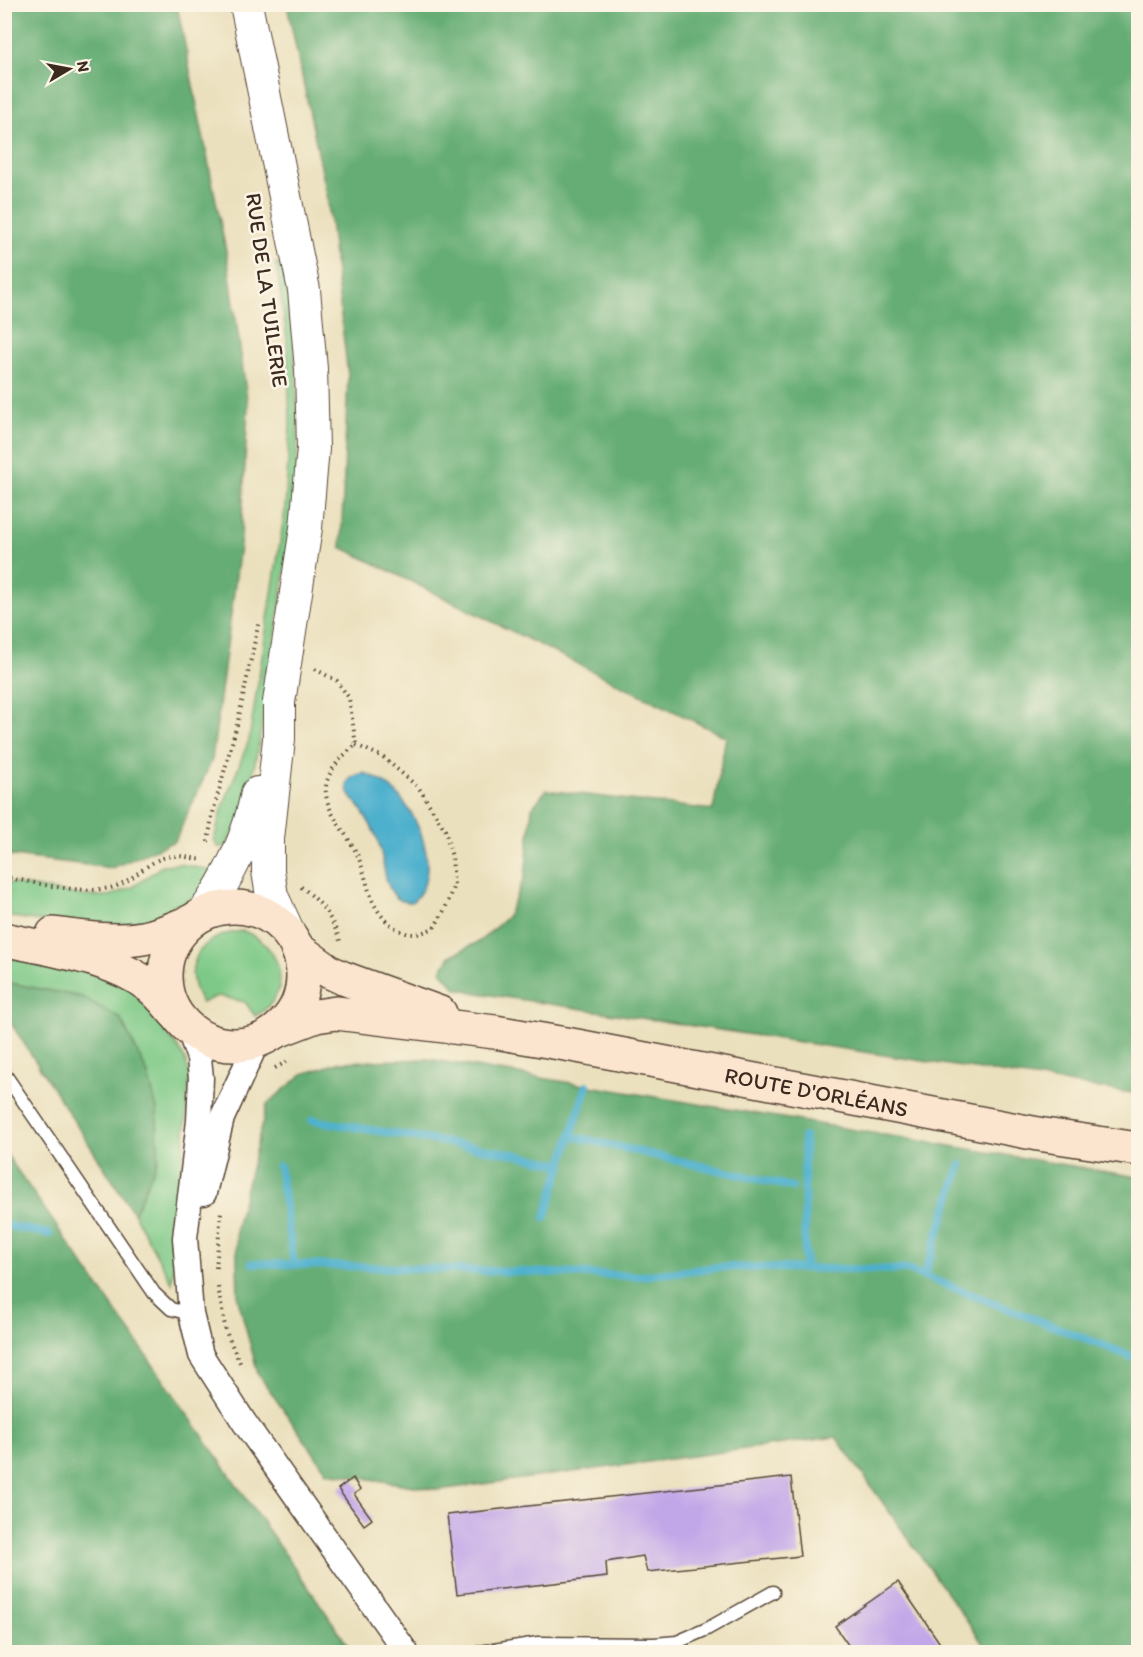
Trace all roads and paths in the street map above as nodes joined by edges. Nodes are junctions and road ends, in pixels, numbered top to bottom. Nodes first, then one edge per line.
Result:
1 (246, 4) edge
2 (259, 620) dead end
3 (285, 661) junction
4 (279, 702) junction
5 (356, 745) junction
6 (4, 877) edge
7 (297, 884) dead end
8 (197, 918) junction
9 (4, 926) edge
10 (4, 939) edge
11 (294, 942) junction
12 (341, 945) dead end
13 (182, 1021) junction
14 (495, 1032) junction
15 (275, 1050) junction
16 (4, 1073) edge
17 (1138, 1149) edge
18 (222, 1201) dead end
19 (215, 1274) dead end
20 (218, 1286) dead end
21 (190, 1302) junction
22 (243, 1368) dead end
23 (773, 1592) dead end
24 (406, 1653) edge
25 (480, 1653) edge

1 - 3 street, RUE DE LA TUILERIE
2 - 6 path
3 - 4 street, RUE DE LA TUILERIE
3 - 5 path
4 - 8 street
4 - 11 street
5 - 5 path
7 - 12 path
8 - 9 main road
8 - 11 main road
8 - 13 main road
10 - 13 main road
11 - 14 main road, ROUTE D'ORLÉANS
11 - 15 main road
13 - 15 main road
13 - 21 street
14 - 15 main road, ROUTE D'ORLÉANS
14 - 17 main road, ROUTE D'ORLÉANS
15 - 21 street
16 - 21 lane
18 - 19 path
20 - 22 path
21 - 24 street
23 - 25 lane

